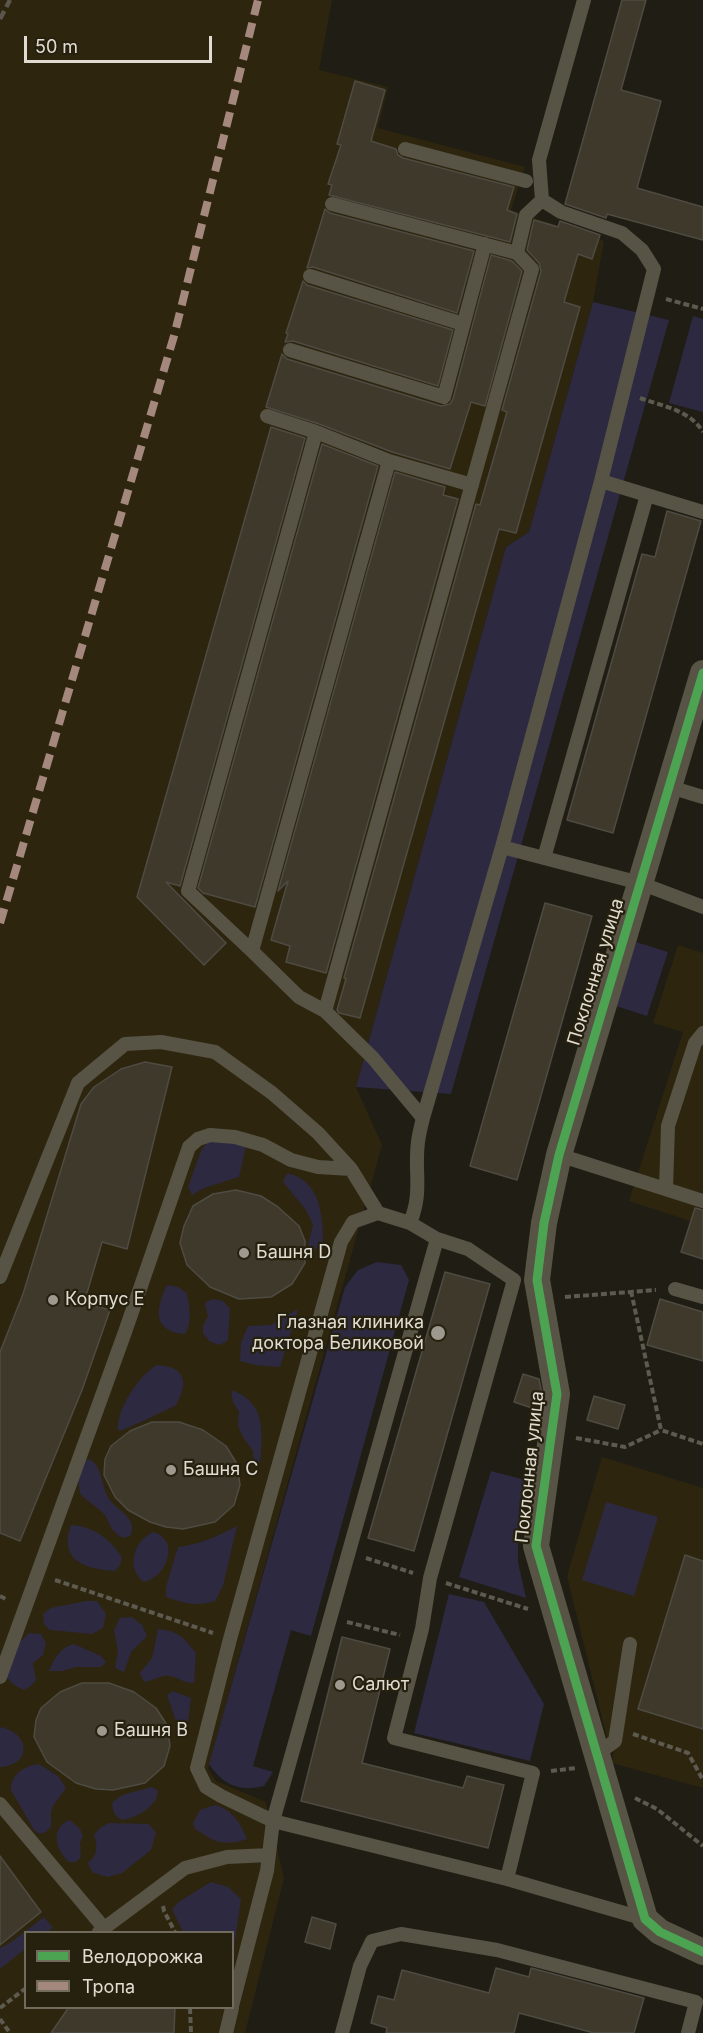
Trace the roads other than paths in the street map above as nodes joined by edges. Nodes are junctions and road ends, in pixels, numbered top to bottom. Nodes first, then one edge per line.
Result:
1 (584, 0) edge
2 (405, 149) dead end
3 (526, 181) dead end
4 (542, 200) junction
5 (332, 204) dead end
6 (485, 244) junction
7 (517, 253) junction
8 (310, 276) dead end
9 (463, 324) junction
10 (290, 350) dead end
11 (267, 416) dead end
12 (316, 432) junction
13 (389, 461) junction
14 (601, 481) junction
15 (472, 485) junction
16 (647, 495) junction
17 (703, 513) edge
18 (703, 672) edge
19 (670, 787) junction
20 (703, 797) edge
21 (502, 847) junction
22 (544, 858) junction
23 (640, 883) junction
24 (703, 906) edge
25 (252, 951) junction
26 (325, 1011) junction
27 (703, 1033) edge
28 (423, 1118) junction
29 (559, 1155) junction
30 (351, 1169) junction
31 (666, 1189) junction
32 (703, 1201) edge
33 (378, 1213) junction
34 (410, 1222) junction
35 (437, 1239) junction
36 (0, 1277) edge
37 (675, 1289) road end
38 (703, 1297) edge
39 (630, 1644) dead end
40 (0, 1677) edge
41 (601, 1767) junction
42 (0, 1804) edge
43 (273, 1821) junction
44 (269, 1856) junction
45 (507, 1880) junction
46 (645, 1919) junction
47 (101, 1930) edge
48 (703, 1952) edge
49 (234, 1999) edge
50 (700, 2003) edge
51 (232, 2009) edge
52 (226, 2033) edge
53 (342, 2033) edge
54 (688, 2033) edge

1 - 4 lane
2 - 3 lane
4 - 7 lane
4 - 14 lane
5 - 6 lane
6 - 7 lane
6 - 9 lane
7 - 15 lane
8 - 9 lane
9 - 10 lane
11 - 12 lane
12 - 13 lane
12 - 25 lane
13 - 15 lane
13 - 25 lane
14 - 16 lane
14 - 21 lane
15 - 26 lane
16 - 17 lane
16 - 22 lane
18 - 19 street, Поклонная улица
19 - 20 lane
19 - 23 street, Поклонная улица
21 - 22 lane
21 - 28 lane
22 - 23 lane
23 - 24 lane
23 - 29 street, Поклонная улица
25 - 26 lane
26 - 28 lane
27 - 31 lane
28 - 34 lane
29 - 31 lane
29 - 41 street, Поклонная улица
30 - 33 lane
30 - 36 lane
30 - 40 lane
31 - 32 lane
33 - 34 lane
33 - 43 lane
34 - 35 lane
35 - 43 lane
35 - 45 lane
37 - 38 lane
39 - 41 lane
41 - 46 street, Поклонная улица
42 - 47 lane
43 - 44 lane
43 - 45 lane
44 - 47 lane
44 - 49 lane
45 - 46 lane
46 - 48 street
50 - 53 lane
50 - 54 lane
51 - 52 lane

